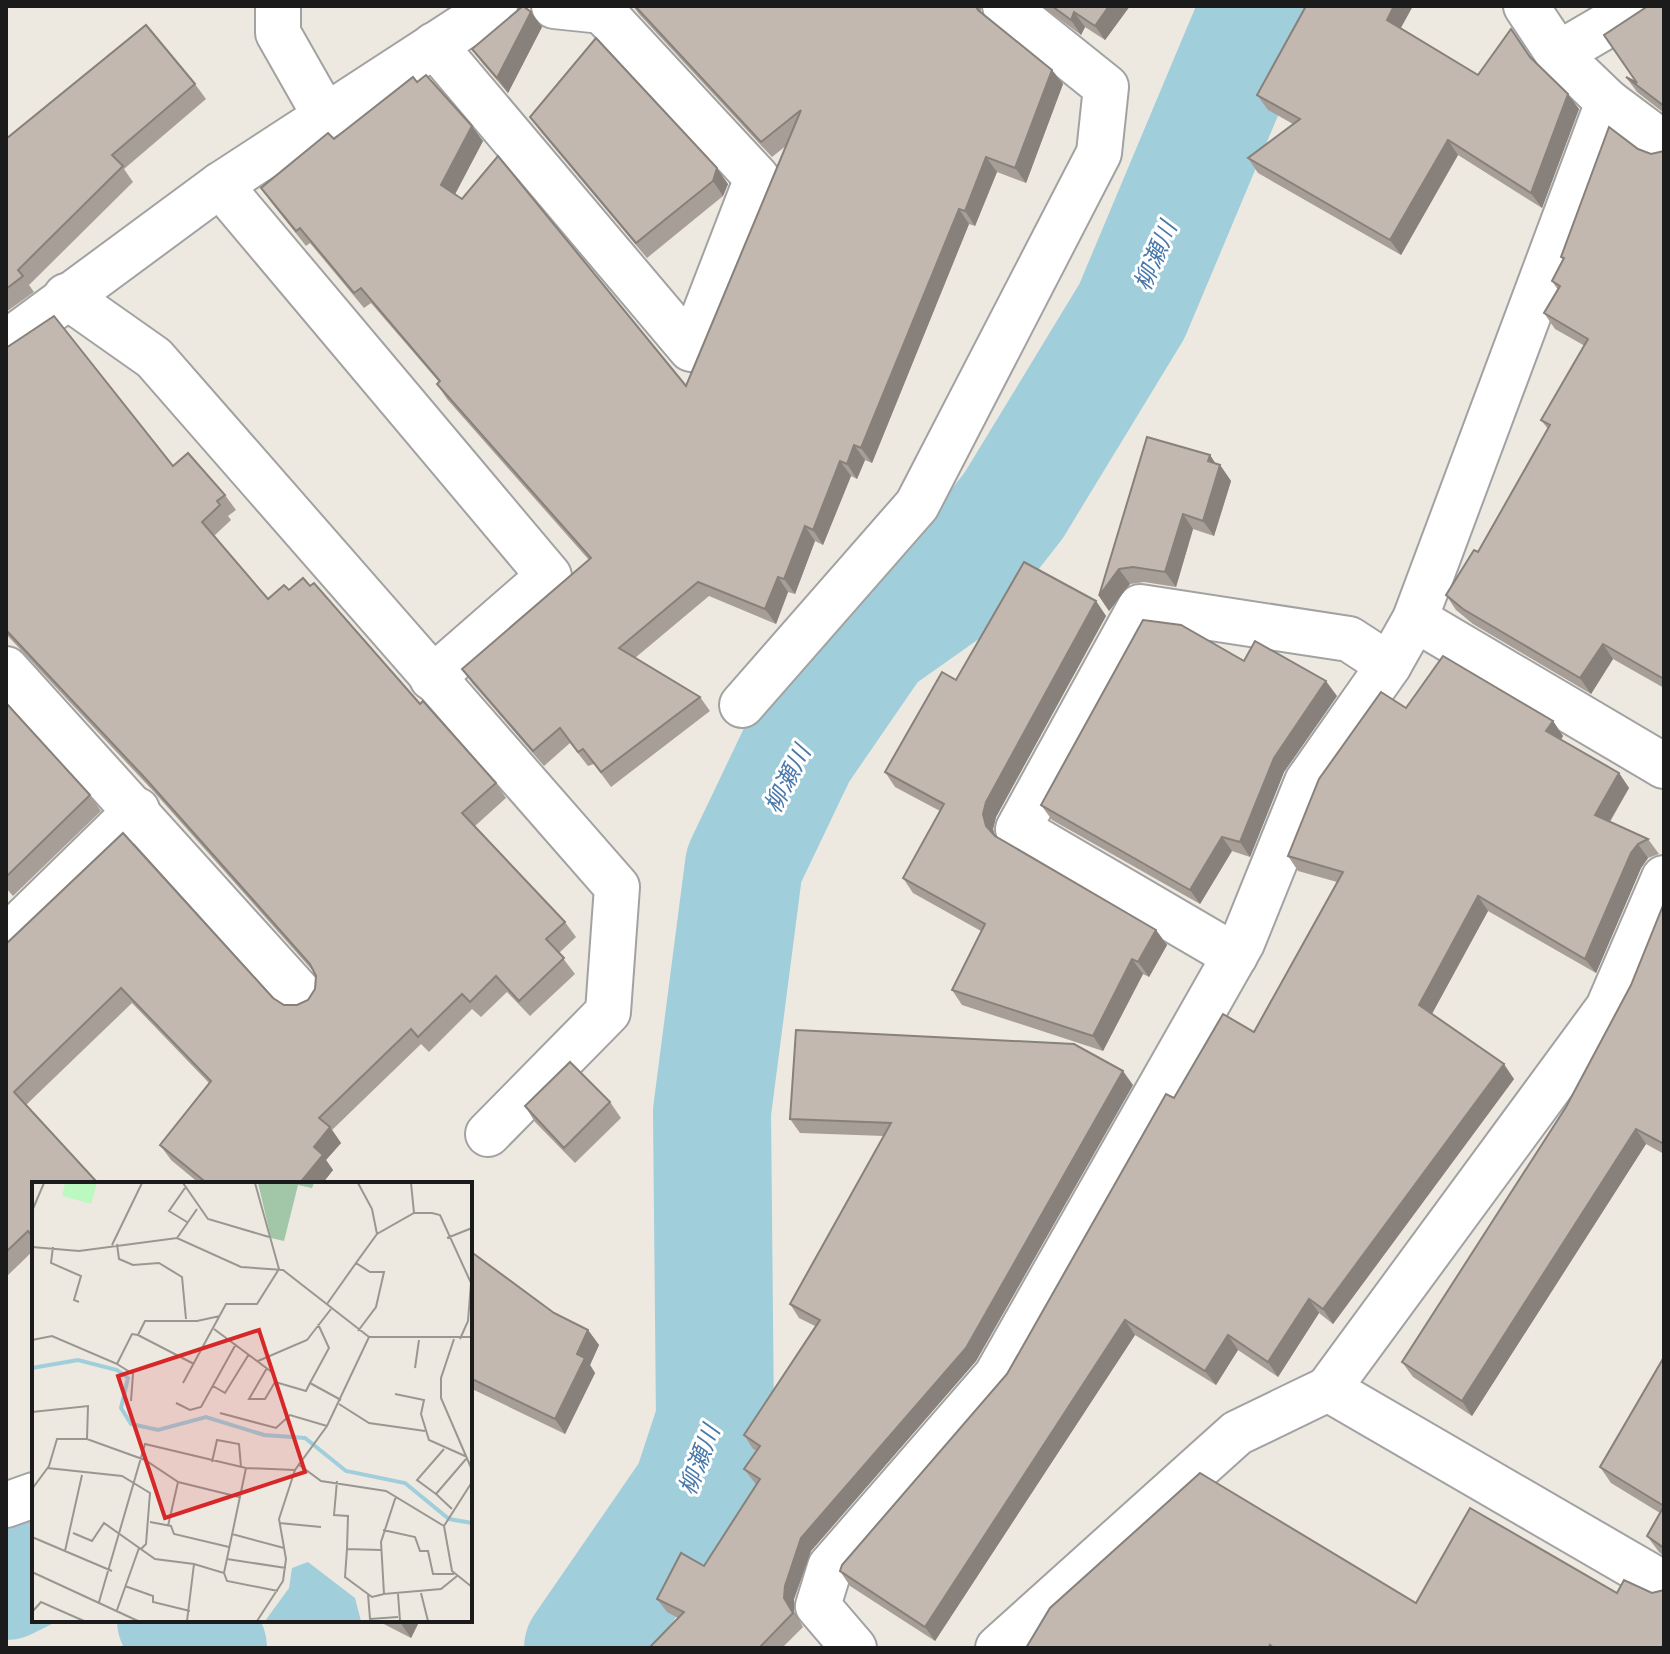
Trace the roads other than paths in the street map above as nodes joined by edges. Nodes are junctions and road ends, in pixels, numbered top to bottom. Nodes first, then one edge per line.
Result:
1 (278, 6) edge
2 (495, 6) edge
3 (554, 6) edge
4 (1005, 6) edge
5 (1526, 6) edge
6 (1640, 6) edge
7 (604, 9) edge
8 (434, 45) junction
9 (1558, 54) junction
10 (1608, 102) junction
11 (324, 114) junction
12 (1664, 144) edge
13 (220, 185) junction
14 (66, 296) junction
15 (6, 343) edge
16 (1415, 619) junction
17 (1389, 665) junction
18 (6, 669) edge
19 (432, 678) junction
20 (742, 705) dead end
21 (1664, 766) edge
22 (137, 810) junction
23 (1664, 878) edge
24 (6, 938) edge
25 (1235, 956) junction
26 (302, 996) dead end
27 (488, 1134) dead end
28 (1328, 1389) junction
29 (32, 1496) edge
30 (6, 1505) edge
31 (1664, 1584) edge
32 (854, 1648) edge
33 (998, 1648) edge

1 - 11 street
2 - 8 street
3 - 7 street
4 - 20 street
5 - 9 street
6 - 9 street
7 - 8 street
8 - 11 street
9 - 10 street
10 - 12 street
10 - 16 street
11 - 13 street
13 - 14 street
13 - 19 street
14 - 15 street
14 - 19 street
16 - 17 street
16 - 21 street
17 - 25 street
17 - 25 street
18 - 22 street
19 - 27 street
22 - 24 street
22 - 26 street
23 - 28 street
25 - 32 street
28 - 31 street
28 - 33 street
29 - 30 street

